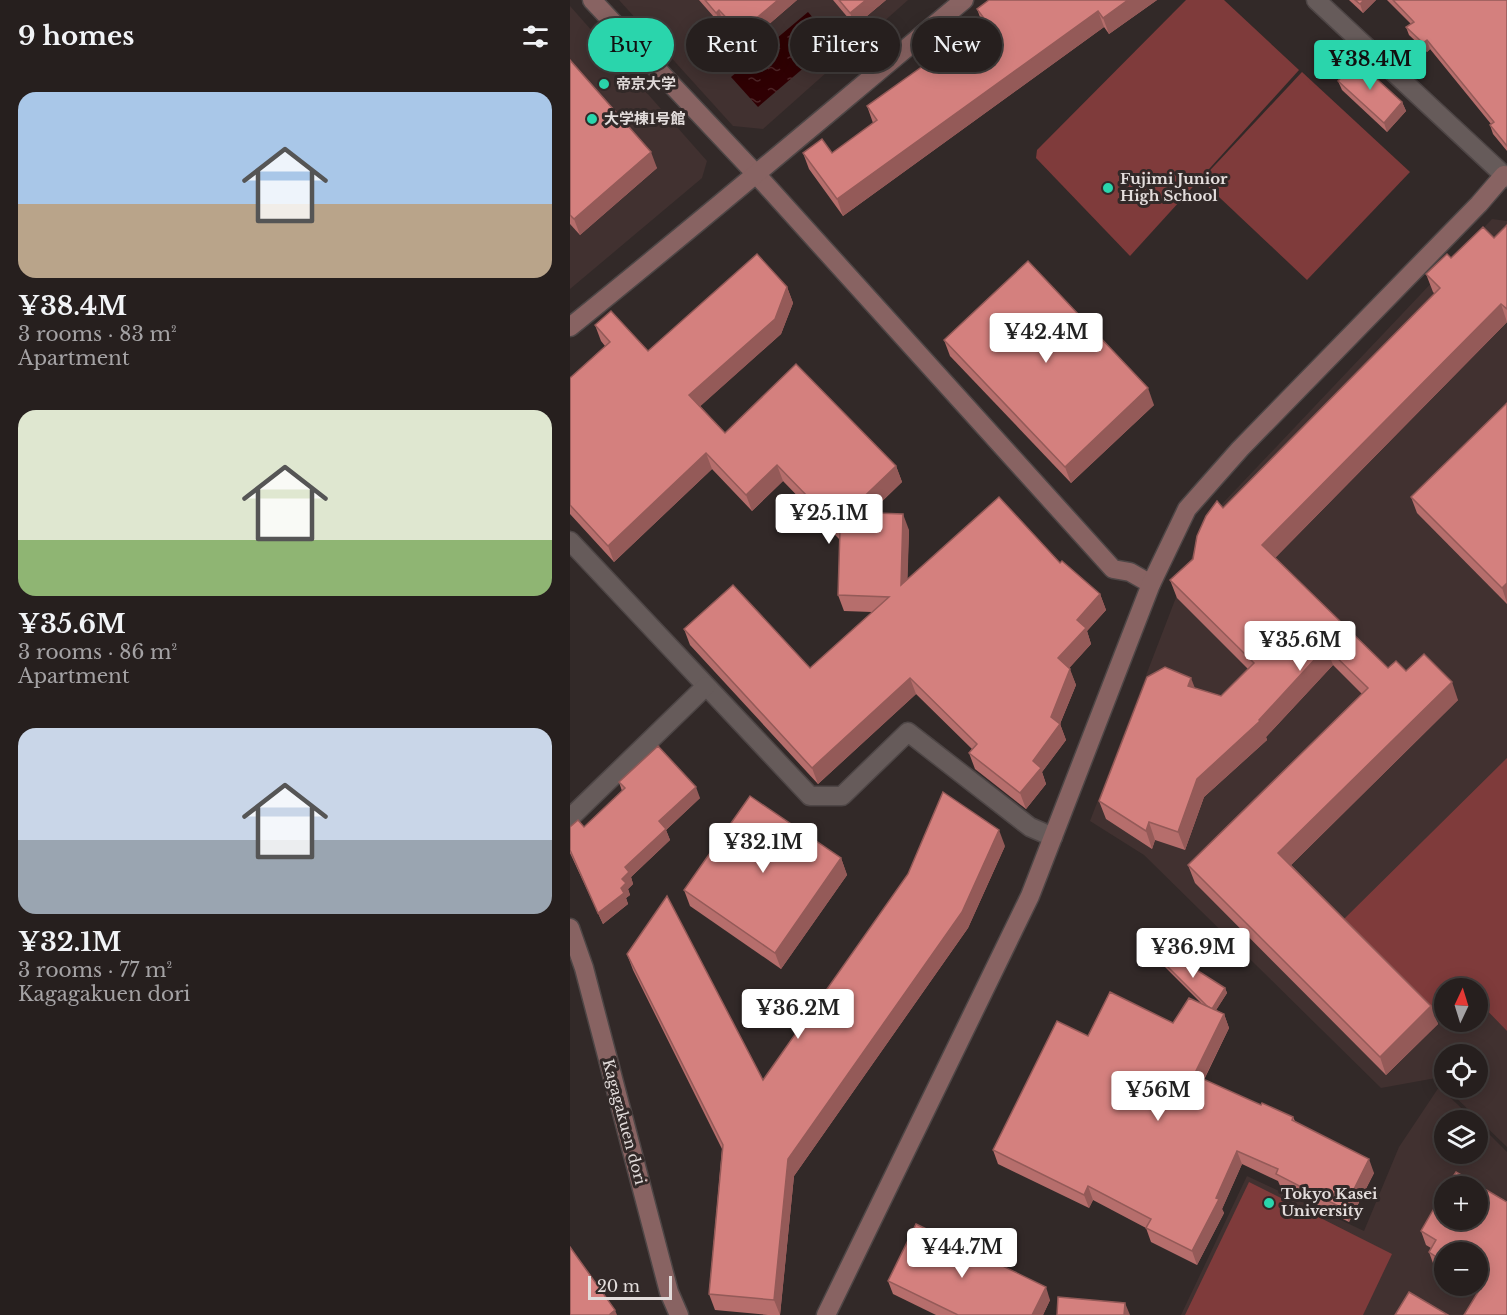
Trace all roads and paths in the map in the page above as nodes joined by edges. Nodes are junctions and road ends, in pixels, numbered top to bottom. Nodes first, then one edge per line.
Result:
1 (592, 0) edge
2 (964, 0) edge
3 (1316, 0) edge
4 (756, 174) junction
5 (1506, 177) edge
6 (570, 327) edge
7 (570, 541) edge
8 (1151, 584) junction
9 (706, 687) junction
10 (570, 818) edge
11 (1053, 837) junction
12 (570, 928) edge
13 (680, 1315) edge
14 (826, 1315) edge

1 - 4 street
2 - 4 street
3 - 5 street
4 - 6 street
4 - 8 street
5 - 8 street
7 - 9 street
8 - 11 street
9 - 10 street
9 - 11 street
11 - 14 street
12 - 13 street, Kagagakuen dori

